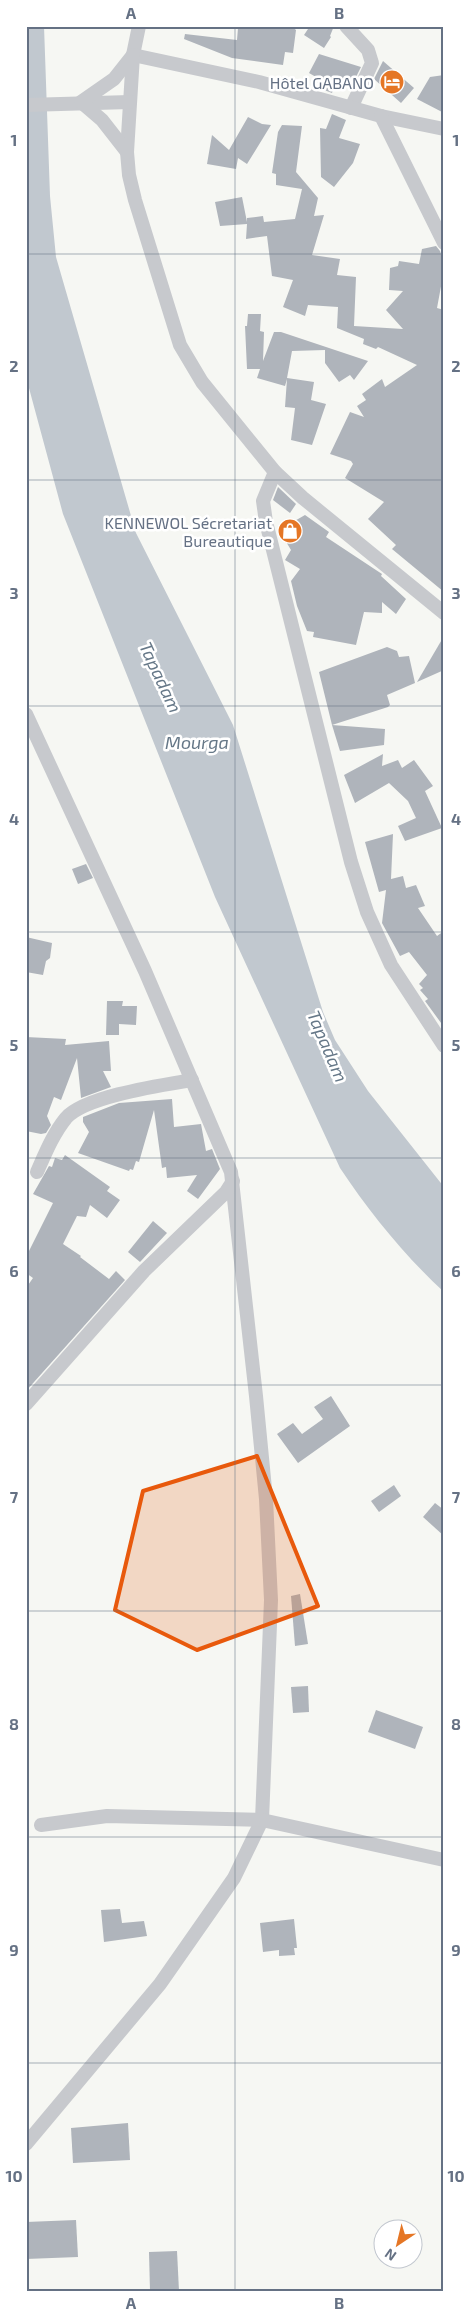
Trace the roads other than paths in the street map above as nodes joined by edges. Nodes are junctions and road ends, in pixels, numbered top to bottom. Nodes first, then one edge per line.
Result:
1 (138, 26) edge
2 (346, 26) edge
3 (132, 55) junction
4 (81, 102) junction
5 (130, 102) junction
6 (26, 105) edge
7 (351, 108) junction
8 (381, 116) junction
9 (444, 129) edge
10 (127, 152) junction
11 (444, 243) edge
12 (276, 472) junction
13 (444, 613) edge
14 (26, 714) edge
15 (444, 1046) edge
16 (192, 1080) junction
17 (37, 1172) dead end
18 (233, 1181) junction
19 (26, 1404) edge
20 (262, 1820) junction
21 (41, 1825) dead end
22 (444, 1860) edge
23 (26, 2144) edge

1 - 3 street
2 - 7 street
3 - 4 street
3 - 5 street
3 - 7 street
4 - 5 street
4 - 6 street
4 - 10 street
5 - 10 street
7 - 8 street
8 - 9 street
8 - 11 street
10 - 12 street
12 - 13 street
12 - 15 street
14 - 16 street
16 - 17 street
16 - 18 street
18 - 19 street
18 - 20 street
20 - 21 street
20 - 22 street
20 - 23 street

